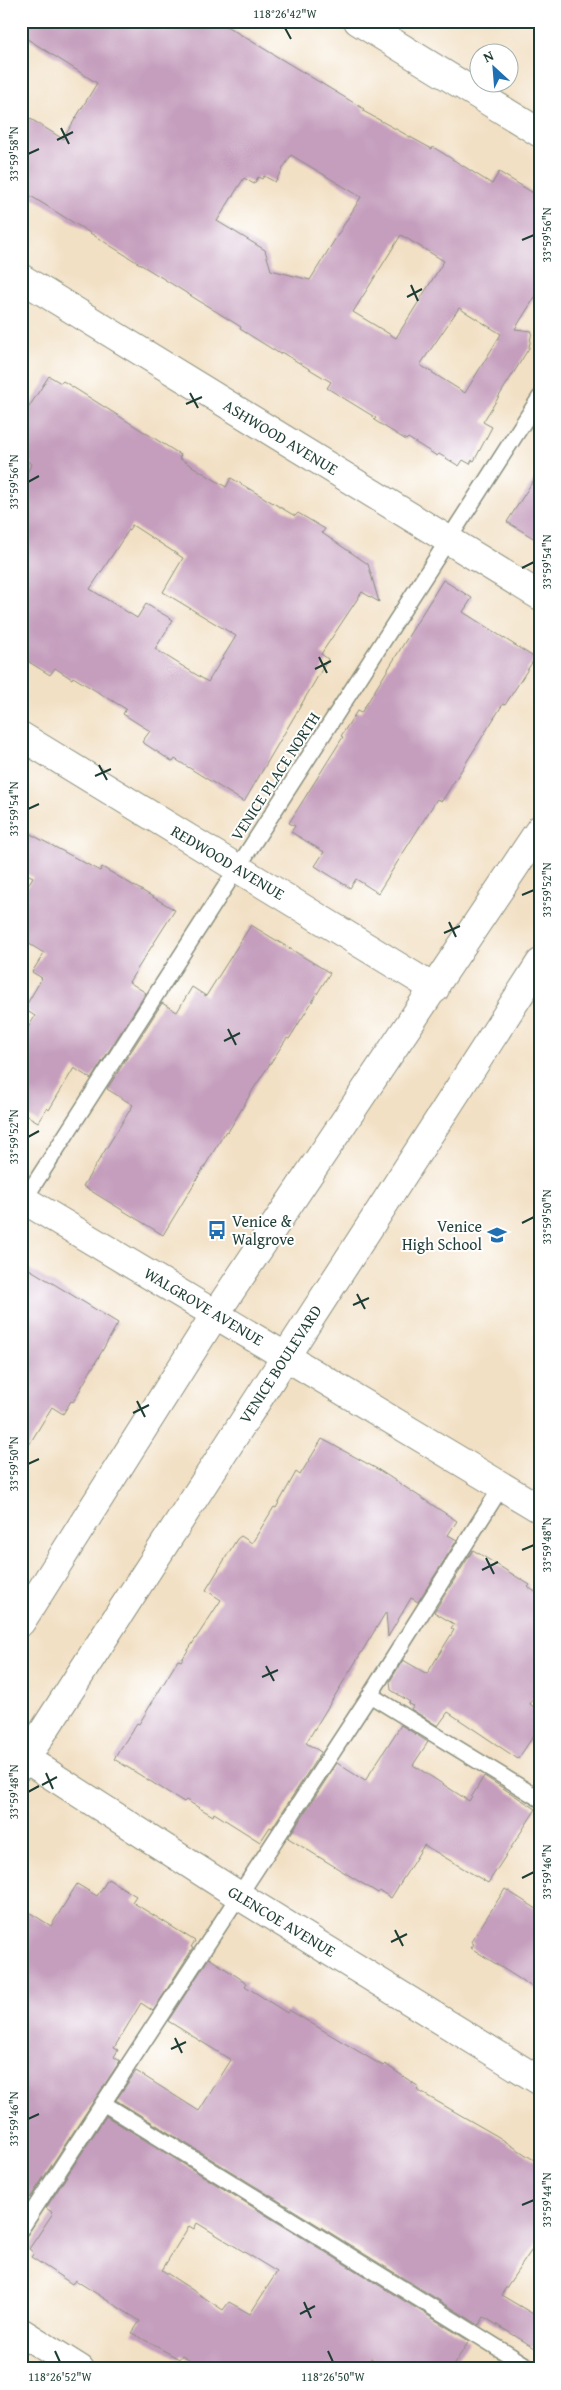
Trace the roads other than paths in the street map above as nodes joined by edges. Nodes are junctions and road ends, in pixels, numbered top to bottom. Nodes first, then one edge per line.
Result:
1 (358, 21) edge
2 (540, 134) edge
3 (21, 278) edge
4 (540, 397) edge
5 (448, 539) junction
6 (540, 596) edge
7 (21, 736) edge
8 (540, 829) edge
9 (237, 868) junction
10 (540, 963) edge
11 (435, 989) junction
12 (23, 1199) edge
13 (216, 1313) junction
14 (286, 1355) junction
15 (502, 1486) junction
16 (540, 1509) edge
17 (21, 1622) edge
18 (370, 1694) junction
19 (24, 1762) edge
20 (540, 1799) edge
21 (238, 1895) junction
22 (540, 2081) edge
23 (103, 2103) junction
24 (21, 2229) edge
25 (21, 2332) edge
26 (80, 2369) edge
27 (532, 2369) edge

1 - 2 street
3 - 5 street, ASHWOOD AVENUE
4 - 5 lane, VENICE PLACE NORTH
5 - 6 street, ASHWOOD AVENUE
5 - 9 lane, VENICE PLACE NORTH
7 - 9 street, REDWOOD AVENUE
8 - 11 street
9 - 11 street, REDWOOD AVENUE
9 - 12 lane, VENICE PLACE NORTH
10 - 14 street, VENICE BOULEVARD
11 - 13 street
12 - 13 street, WALGROVE AVENUE
13 - 14 street, WALGROVE AVENUE
13 - 17 street
14 - 15 street, WALGROVE AVENUE
14 - 19 street, VENICE BOULEVARD
15 - 16 street, WALGROVE AVENUE
15 - 18 lane
18 - 20 lane
18 - 21 lane
19 - 21 street, GLENCOE AVENUE
21 - 22 street, GLENCOE AVENUE
21 - 23 lane
23 - 24 lane
23 - 27 lane
25 - 26 street

